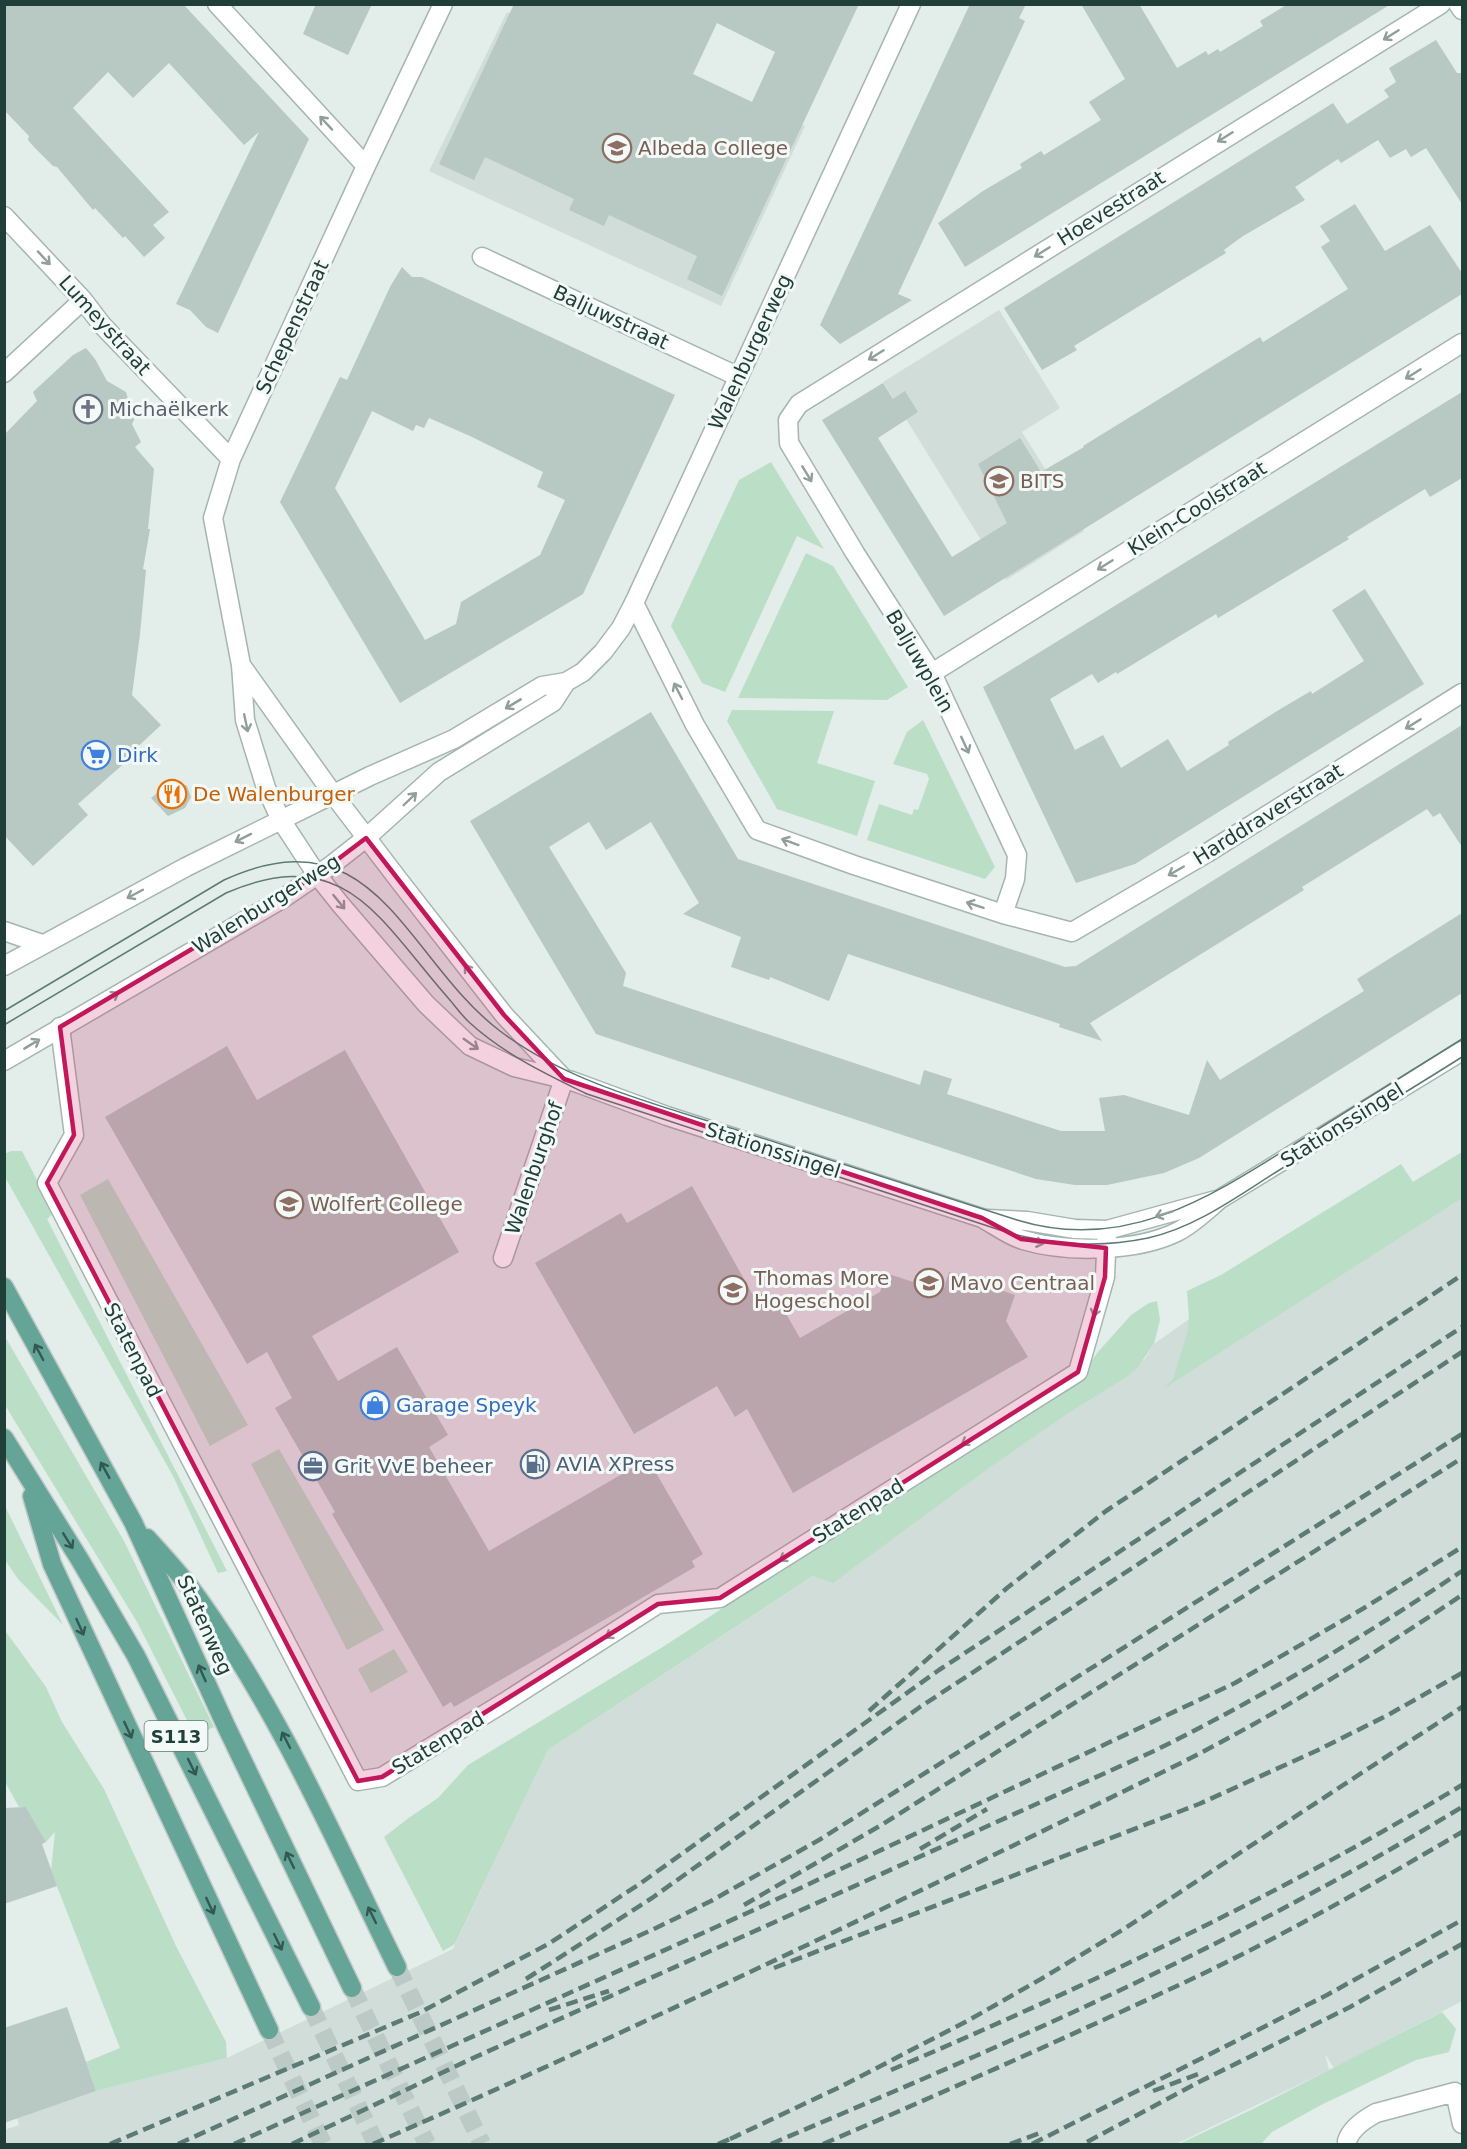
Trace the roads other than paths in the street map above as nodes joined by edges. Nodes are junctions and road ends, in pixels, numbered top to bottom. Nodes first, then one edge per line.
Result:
1 (217, 4) edge
2 (443, 4) edge
3 (911, 4) edge
4 (1441, 4) edge
5 (1458, 4) edge
6 (1462, 10) edge
7 (366, 166) junction
8 (4, 216) edge
9 (482, 257) dead end
10 (83, 300) junction
11 (1462, 343) edge
12 (4, 373) edge
13 (739, 377) junction
14 (788, 420) joint
15 (231, 459) junction
16 (634, 603) junction
17 (241, 665) junction
18 (932, 673) junction
19 (566, 682) junction
20 (1462, 693) edge
21 (333, 794) junction
22 (281, 820) junction
23 (366, 838) junction
24 (317, 875) junction
25 (1003, 914) junction
26 (4, 931) edge
27 (42, 944) junction
28 (4, 966) edge
29 (60, 1027) junction
30 (1462, 1050) edge
31 (4, 1061) edge
32 (564, 1079) junction
33 (1106, 1239) junction
34 (503, 1258) dead end
35 (4, 1287) edge
36 (4, 1438) edge
37 (26, 1474) junction
38 (133, 1522) junction
39 (397, 1967) tunnel mouth
40 (352, 1988) tunnel mouth
41 (310, 2007) tunnel mouth
42 (269, 2030) tunnel mouth
43 (1459, 2091) edge
44 (1462, 2124) edge
45 (1347, 2141) dead end

7 -> 1 street
2 - 7 street, Schepenstraat
3 - 13 street, Walenburgerweg
4 -> 14 street, Hoevestraat
5 - 6 street
7 - 15 street, Schepenstraat
8 -> 10 street, Lumeystraat
9 - 13 street, Baljuwstraat
10 - 12 street
10 - 15 street, Lumeystraat
11 -> 18 street, Klein-Coolstraat
13 - 16 street, Walenburgerweg
14 -> 18 street, Baljuwplein
15 - 17 street, Schepenstraat
16 - 19 street, Walenburgerweg
25 -> 16 street
17 - 21 street, Schepenstraat
17 -> 22 street, Schepenstraat
18 -> 25 street, Baljuwplein
19 -> 21 street, Walenburgerweg
23 -> 19 street, Walenburgerweg
20 -> 25 street, Harddraverstraat
21 - 22 street, Walenburgerweg
21 - 23 street, Stationssingel
22 - 24 street, Stationssingel
22 -> 27 street, Walenburgerweg
23 - 24 street, Walenburgerweg
32 -> 23 street, Stationssingel
29 -> 24 street, Walenburgerweg
24 -> 32 street, Stationssingel
26 - 27 street
27 - 28 street, Walenburgerweg
31 -> 29 street, Walenburgerweg
33 -> 29 street, Statenpad
30 - 33 street, Stationssingel
32 - 33 street, Stationssingel
32 - 34 street, Walenburghof
38 -> 35 main road, Statenweg / S113
36 - 37 main road, S113
37 -> 41 main road, S113
37 -> 42 main road, S113
39 -> 38 main road, S113
40 -> 38 main road, Statenweg / S113
43 - 44 street
43 - 45 street

